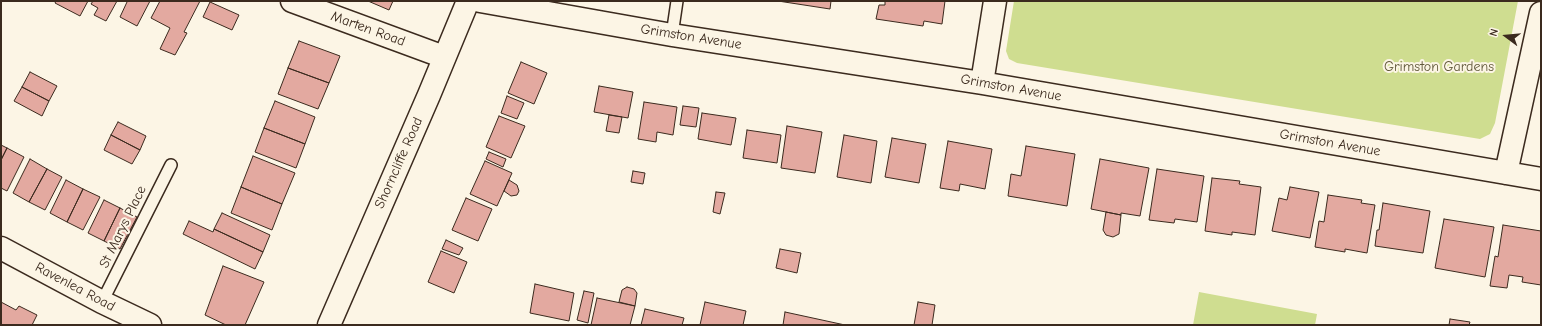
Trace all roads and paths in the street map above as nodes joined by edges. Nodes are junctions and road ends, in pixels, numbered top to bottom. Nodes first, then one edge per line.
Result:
1 (293, 1) edge
2 (468, 1) edge
3 (480, 1) edge
4 (677, 1) edge
5 (995, 1) edge
6 (1541, 13) edge
7 (672, 35) junction
8 (444, 57) junction
9 (982, 82) junction
10 (171, 164) dead end
11 (1506, 173) junction
12 (1541, 179) edge
13 (1, 248) edge
14 (102, 302) junction
15 (332, 324) edge
16 (150, 325) edge

1 - 8 street, Marten Road
2 - 8 street, Shorncliffe Road
3 - 7 street, Grimston Avenue
4 - 7 lane
5 - 9 street
6 - 11 street
7 - 9 street, Grimston Avenue
8 - 15 street, Shorncliffe Road
9 - 11 street, Grimston Avenue
10 - 14 lane, St Marys Place
11 - 12 street, Grimston Avenue
13 - 14 street, Ravenlea Road
14 - 16 street, Ravenlea Road

